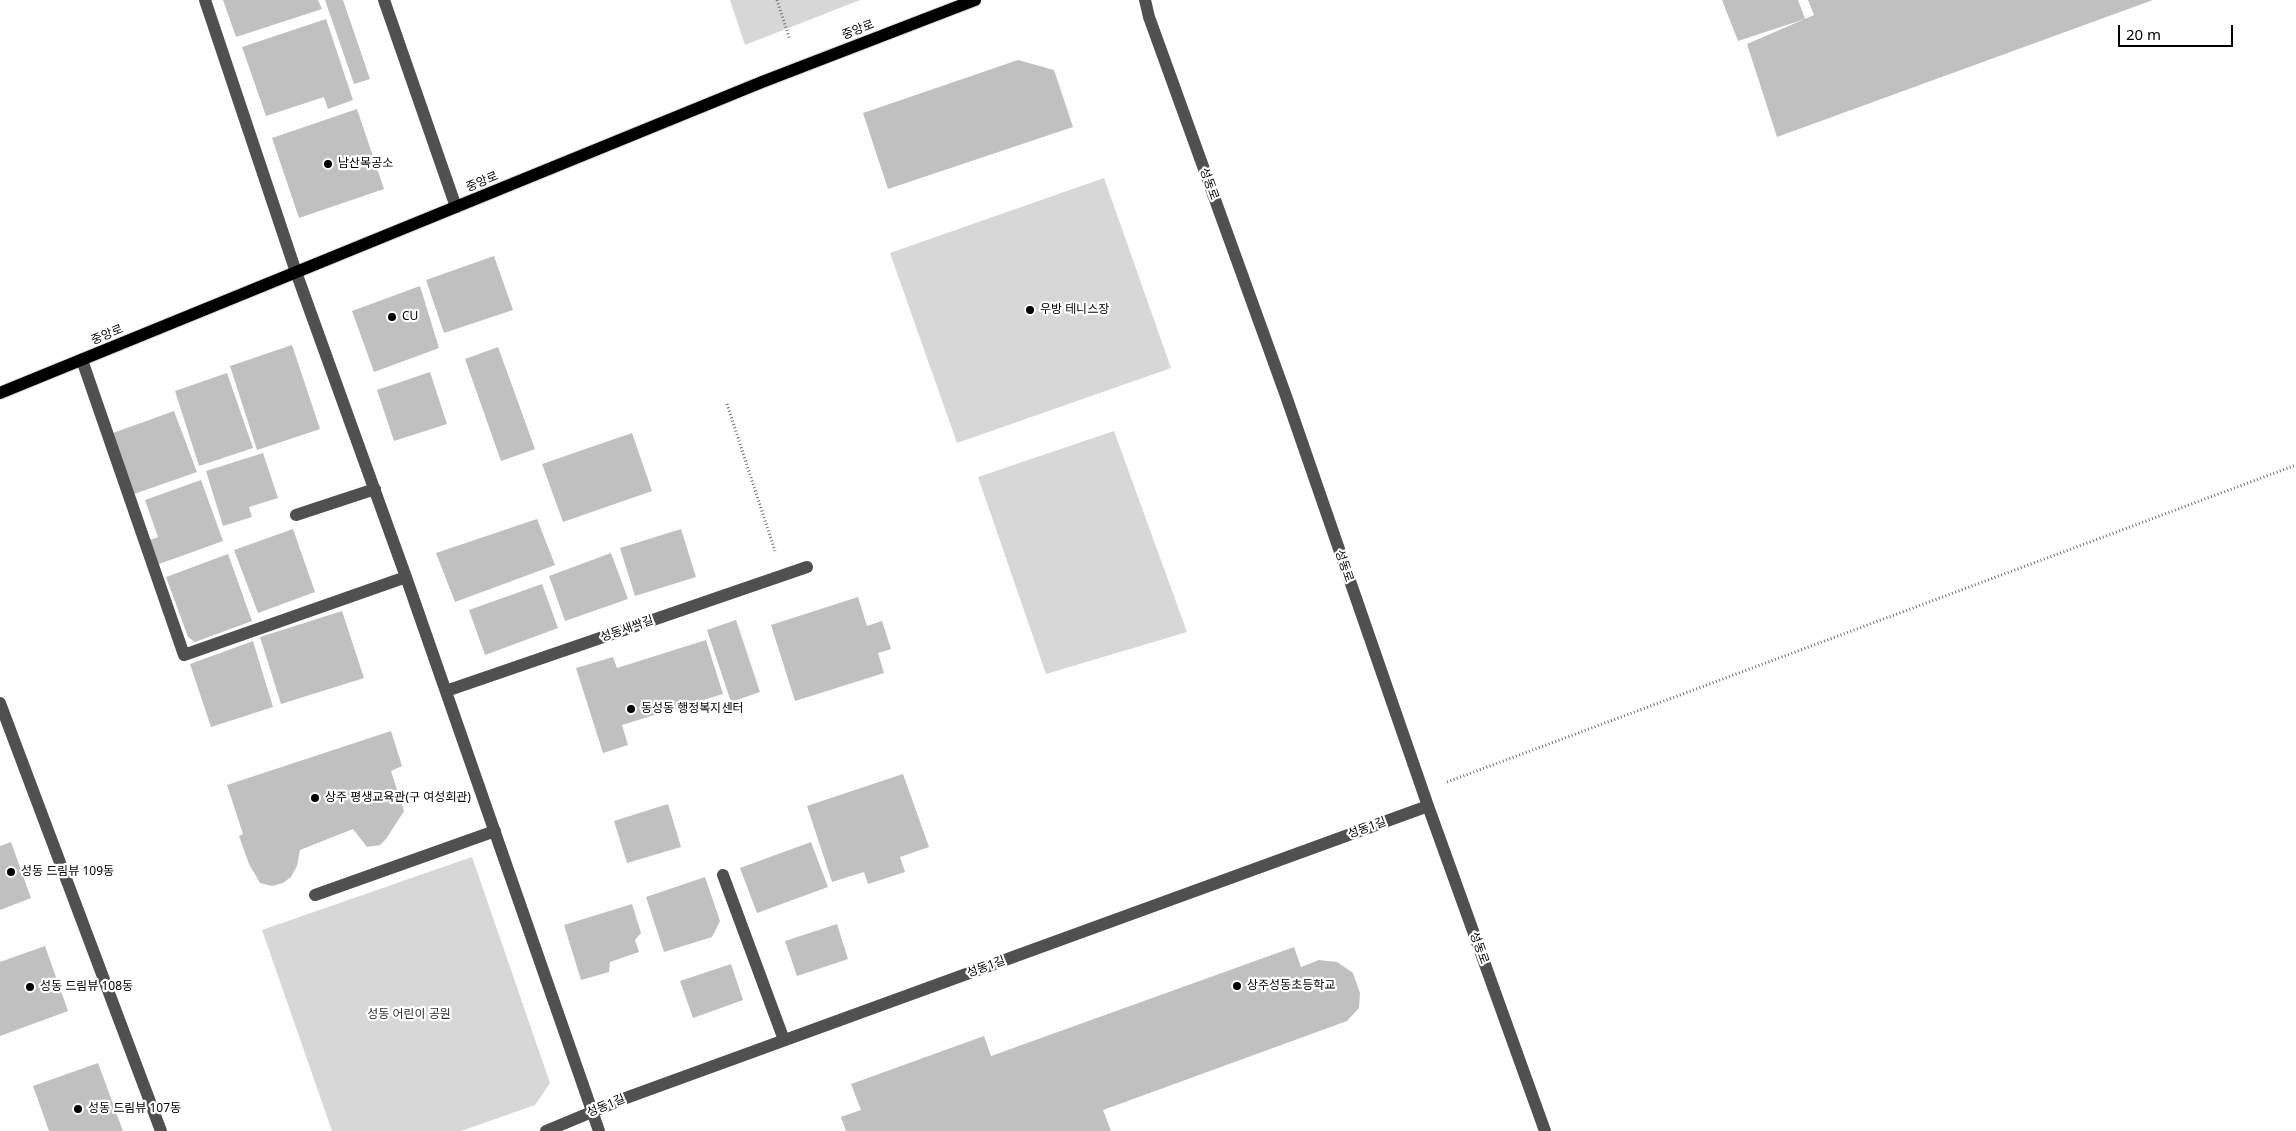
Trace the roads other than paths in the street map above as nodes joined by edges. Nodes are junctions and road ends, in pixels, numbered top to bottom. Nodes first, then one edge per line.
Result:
1 (205, 0) edge
2 (384, 0) edge
3 (975, 0) edge
4 (1145, 0) edge
5 (456, 207) junction
6 (296, 272) junction
7 (82, 360) junction
8 (0, 392) edge
9 (375, 489) junction
10 (296, 515) dead end
11 (807, 567) dead end
12 (406, 577) junction
13 (446, 691) junction
14 (0, 703) edge
15 (1428, 806) junction
16 (495, 831) junction
17 (723, 875) dead end
18 (315, 895) dead end
19 (784, 1040) junction
20 (592, 1110) junction
21 (161, 1131) edge
22 (546, 1131) edge
23 (600, 1131) edge
24 (1545, 1131) edge

1 - 6 street
2 - 5 street
3 - 5 main road, 중앙로
4 - 15 street, 성동로
5 - 6 main road, 중앙로
6 - 7 main road, 중앙로
6 - 9 street
7 - 8 main road, 중앙로
7 - 12 street
9 - 10 street
9 - 12 street
11 - 13 street, 성동새싹길
12 - 13 street
13 - 16 street
14 - 21 street
15 - 19 street, 성동1길
15 - 24 street, 성동로
16 - 18 street
16 - 20 street
17 - 19 street
19 - 20 street, 성동1길
20 - 22 street, 성동1길
20 - 23 street

